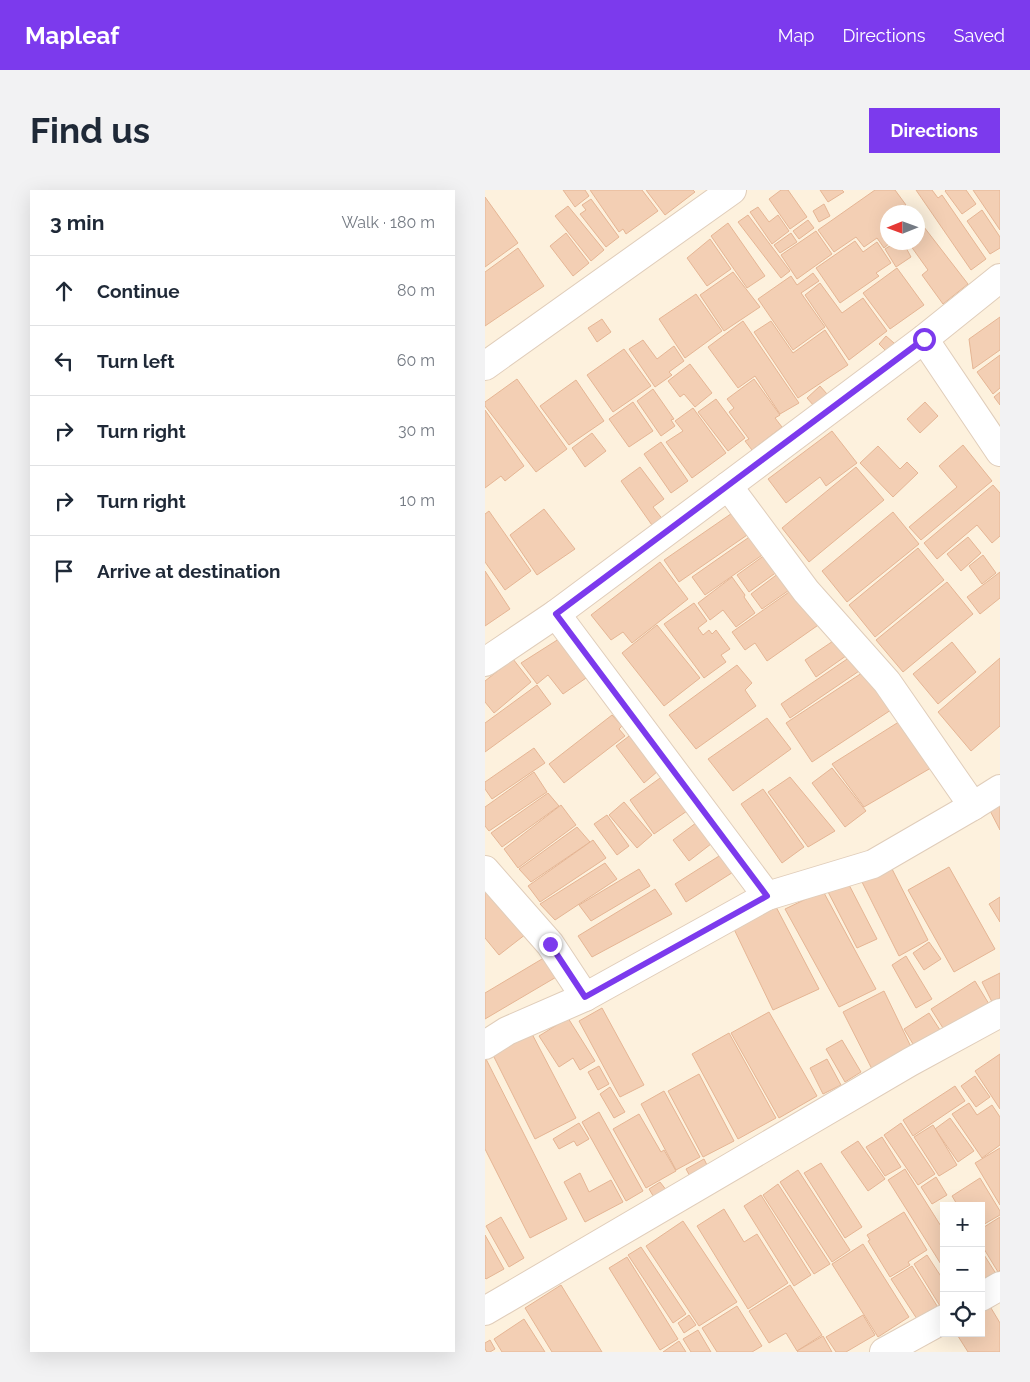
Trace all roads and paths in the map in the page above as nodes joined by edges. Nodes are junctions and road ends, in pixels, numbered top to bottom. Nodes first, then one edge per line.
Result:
1 (731, 190) edge
2 (1000, 278) edge
3 (924, 339) junction
4 (485, 366) edge
5 (1000, 452) edge
6 (728, 486) junction
7 (556, 614) junction
8 (485, 662) edge
9 (1000, 789) edge
10 (973, 806) junction
11 (485, 870) edge
12 (767, 896) junction
13 (585, 997) junction
14 (1000, 1013) edge
15 (485, 1045) edge
16 (1000, 1286) edge
17 (985, 1295) edge
18 (485, 1311) edge
19 (940, 1321) edge
20 (884, 1352) edge

1 - 4 street
2 - 3 street
3 - 5 street
3 - 6 street
6 - 7 street
6 - 10 street
7 - 8 street
7 - 12 street
9 - 10 street
10 - 12 street
11 - 13 street
12 - 13 street
13 - 15 street
14 - 18 street
16 - 17 street
19 - 20 street

